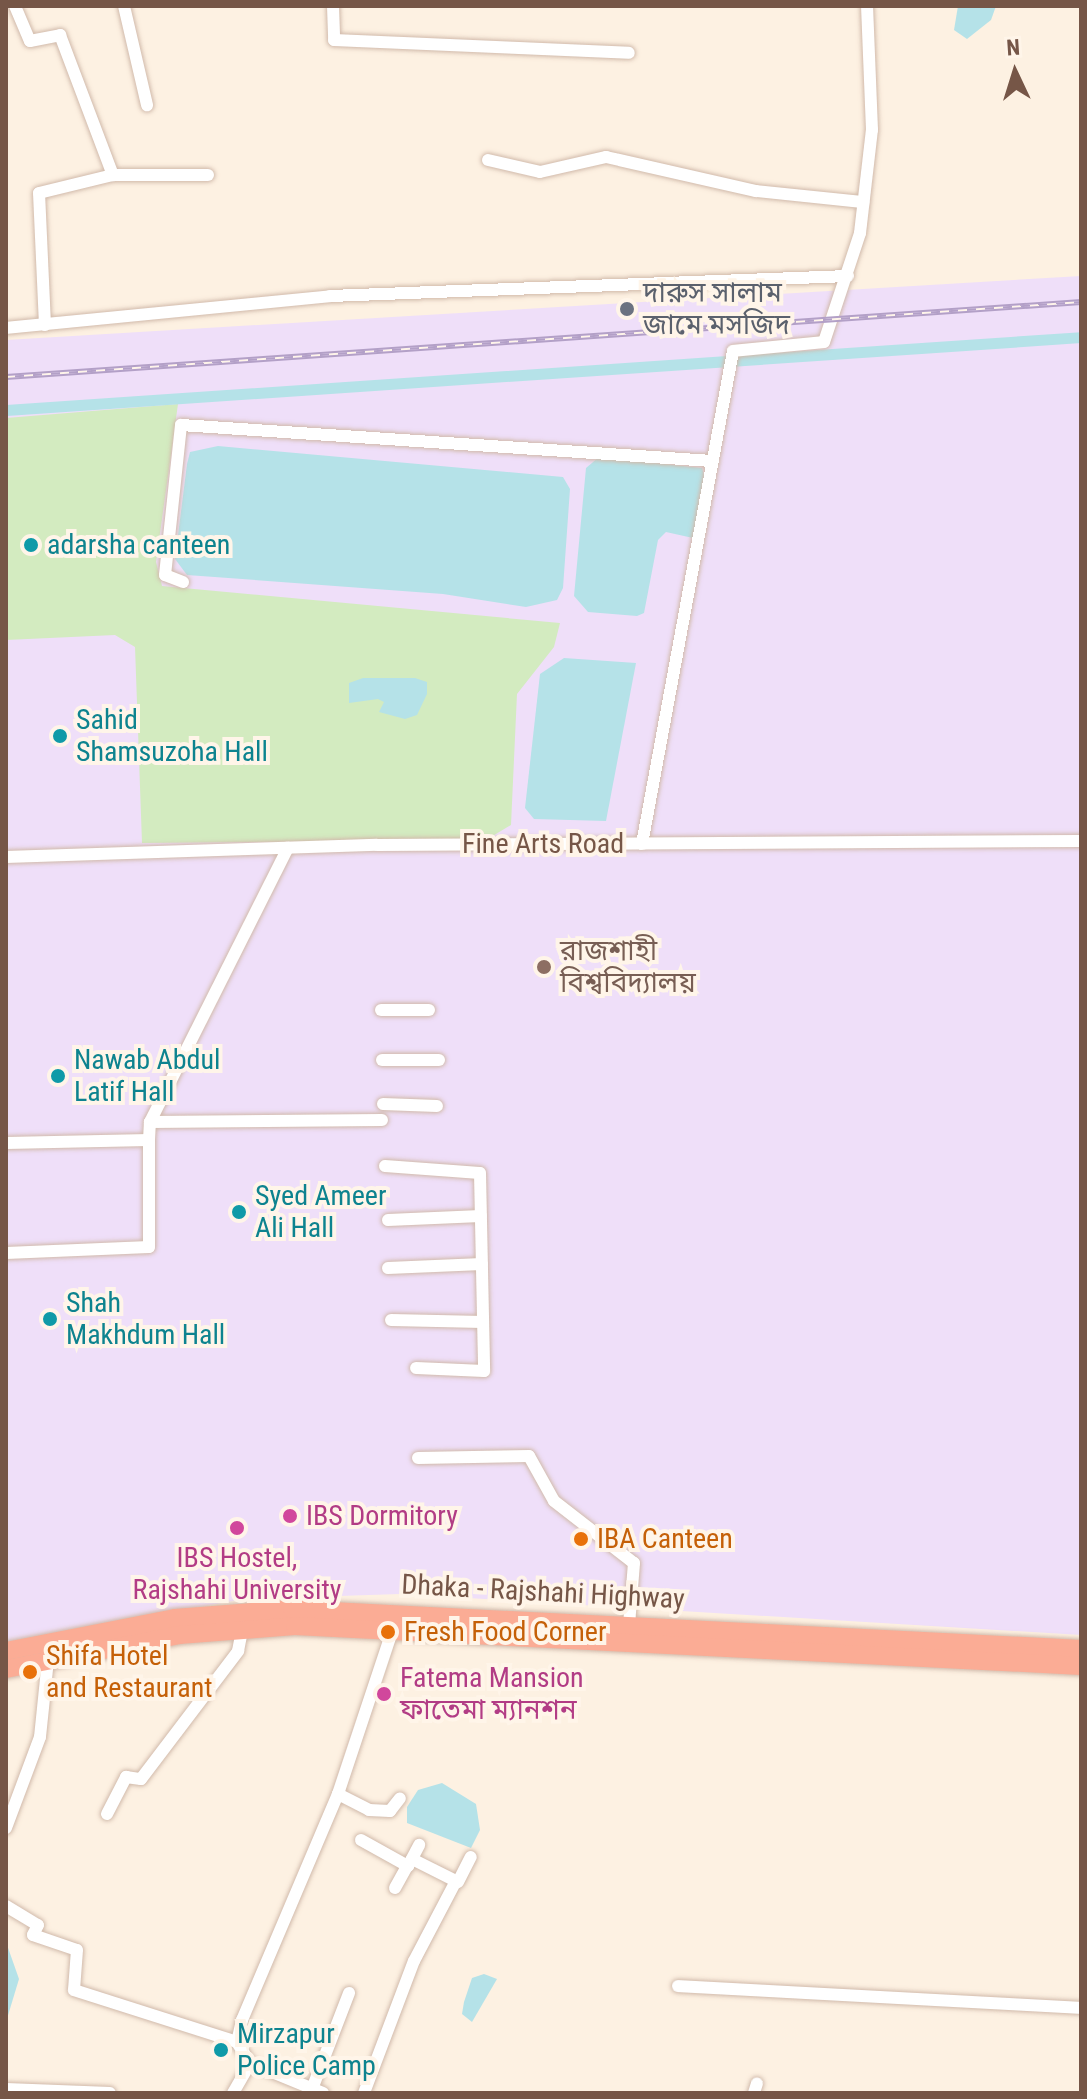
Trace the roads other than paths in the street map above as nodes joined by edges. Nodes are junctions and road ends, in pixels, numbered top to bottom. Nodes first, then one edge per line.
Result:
1 (15, 6) edge
2 (124, 6) edge
3 (333, 6) edge
4 (867, 6) edge
5 (629, 53) dead end
6 (147, 105) dead end
7 (488, 160) dead end
8 (113, 175) junction
9 (208, 175) dead end
10 (863, 202) junction
11 (848, 276) junction
12 (45, 325) junction
13 (6, 328) edge
14 (712, 461) junction
15 (183, 582) dead end
16 (1081, 841) edge
17 (642, 844) junction
18 (288, 848) junction
19 (6, 857) edge
20 (381, 1010) dead end
21 (429, 1010) dead end
22 (382, 1060) dead end
23 (439, 1060) dead end
24 (383, 1104) dead end
25 (437, 1106) dead end
26 (382, 1120) dead end
27 (150, 1122) junction
28 (149, 1140) junction
29 (6, 1143) edge
30 (385, 1166) dead end
31 (481, 1216) junction
32 (388, 1220) dead end
33 (6, 1253) edge
34 (482, 1264) junction
35 (388, 1268) dead end
36 (391, 1320) dead end
37 (483, 1322) junction
38 (416, 1368) dead end
39 (418, 1458) dead end
40 (398, 1611) junction
41 (629, 1625) junction
42 (242, 1630) junction
43 (393, 1630) junction
44 (1081, 1649) edge
45 (6, 1651) edge
46 (48, 1659) junction
47 (1081, 1666) edge
48 (6, 1669) edge
49 (338, 1794) junction
50 (400, 1798) dead end
51 (107, 1814) dead end
52 (6, 1828) edge
53 (361, 1840) dead end
54 (419, 1845) dead end
55 (471, 1857) dead end
56 (410, 1862) junction
57 (456, 1881) junction
58 (395, 1888) dead end
59 (6, 1906) edge
60 (678, 1986) dead end
61 (349, 1993) dead end
62 (1081, 2008) edge
63 (237, 2042) junction
64 (250, 2063) junction
65 (6, 2089) edge
66 (318, 2091) edge
67 (110, 2093) edge
68 (233, 2093) edge
69 (364, 2093) edge

1 - 8 street
2 - 6 street
3 - 5 street
4 - 10 street
7 - 10 street
8 - 9 street
8 - 12 street
10 - 11 street
11 - 12 street
11 - 14 street
12 - 13 street
14 - 15 street
14 - 17 street
16 - 17 street, Fine Arts Road
17 - 18 street, Fine Arts Road
18 - 19 street, Fine Arts Road
18 - 27 street
20 - 21 street
22 - 23 street
24 - 25 street
26 - 27 street
27 - 28 street
28 - 29 street
28 - 33 street
30 - 31 street
31 - 32 street
31 - 34 street
34 - 35 street
34 - 37 street
36 - 37 street
37 - 38 street
39 - 41 street
40 - 41 highway, Dhaka - Rajshahi Highway
40 - 43 street
40 - 45 highway, Dhaka - Rajshahi Highway
41 - 44 highway, Dhaka - Rajshahi Highway
42 - 43 highway, Dhaka - Rajshahi Highway
42 - 46 highway, Dhaka - Rajshahi Highway
42 - 51 street
43 - 47 highway, Dhaka - Rajshahi Highway
43 - 49 street
46 - 48 highway, Dhaka - Rajshahi Highway
46 - 52 street
49 - 50 street
49 - 63 street
53 - 56 street
54 - 56 street
55 - 57 street
56 - 57 street
56 - 58 street
57 - 69 street
59 - 63 street
60 - 62 street
61 - 66 street
63 - 64 street
64 - 66 street
64 - 68 street
65 - 67 street

